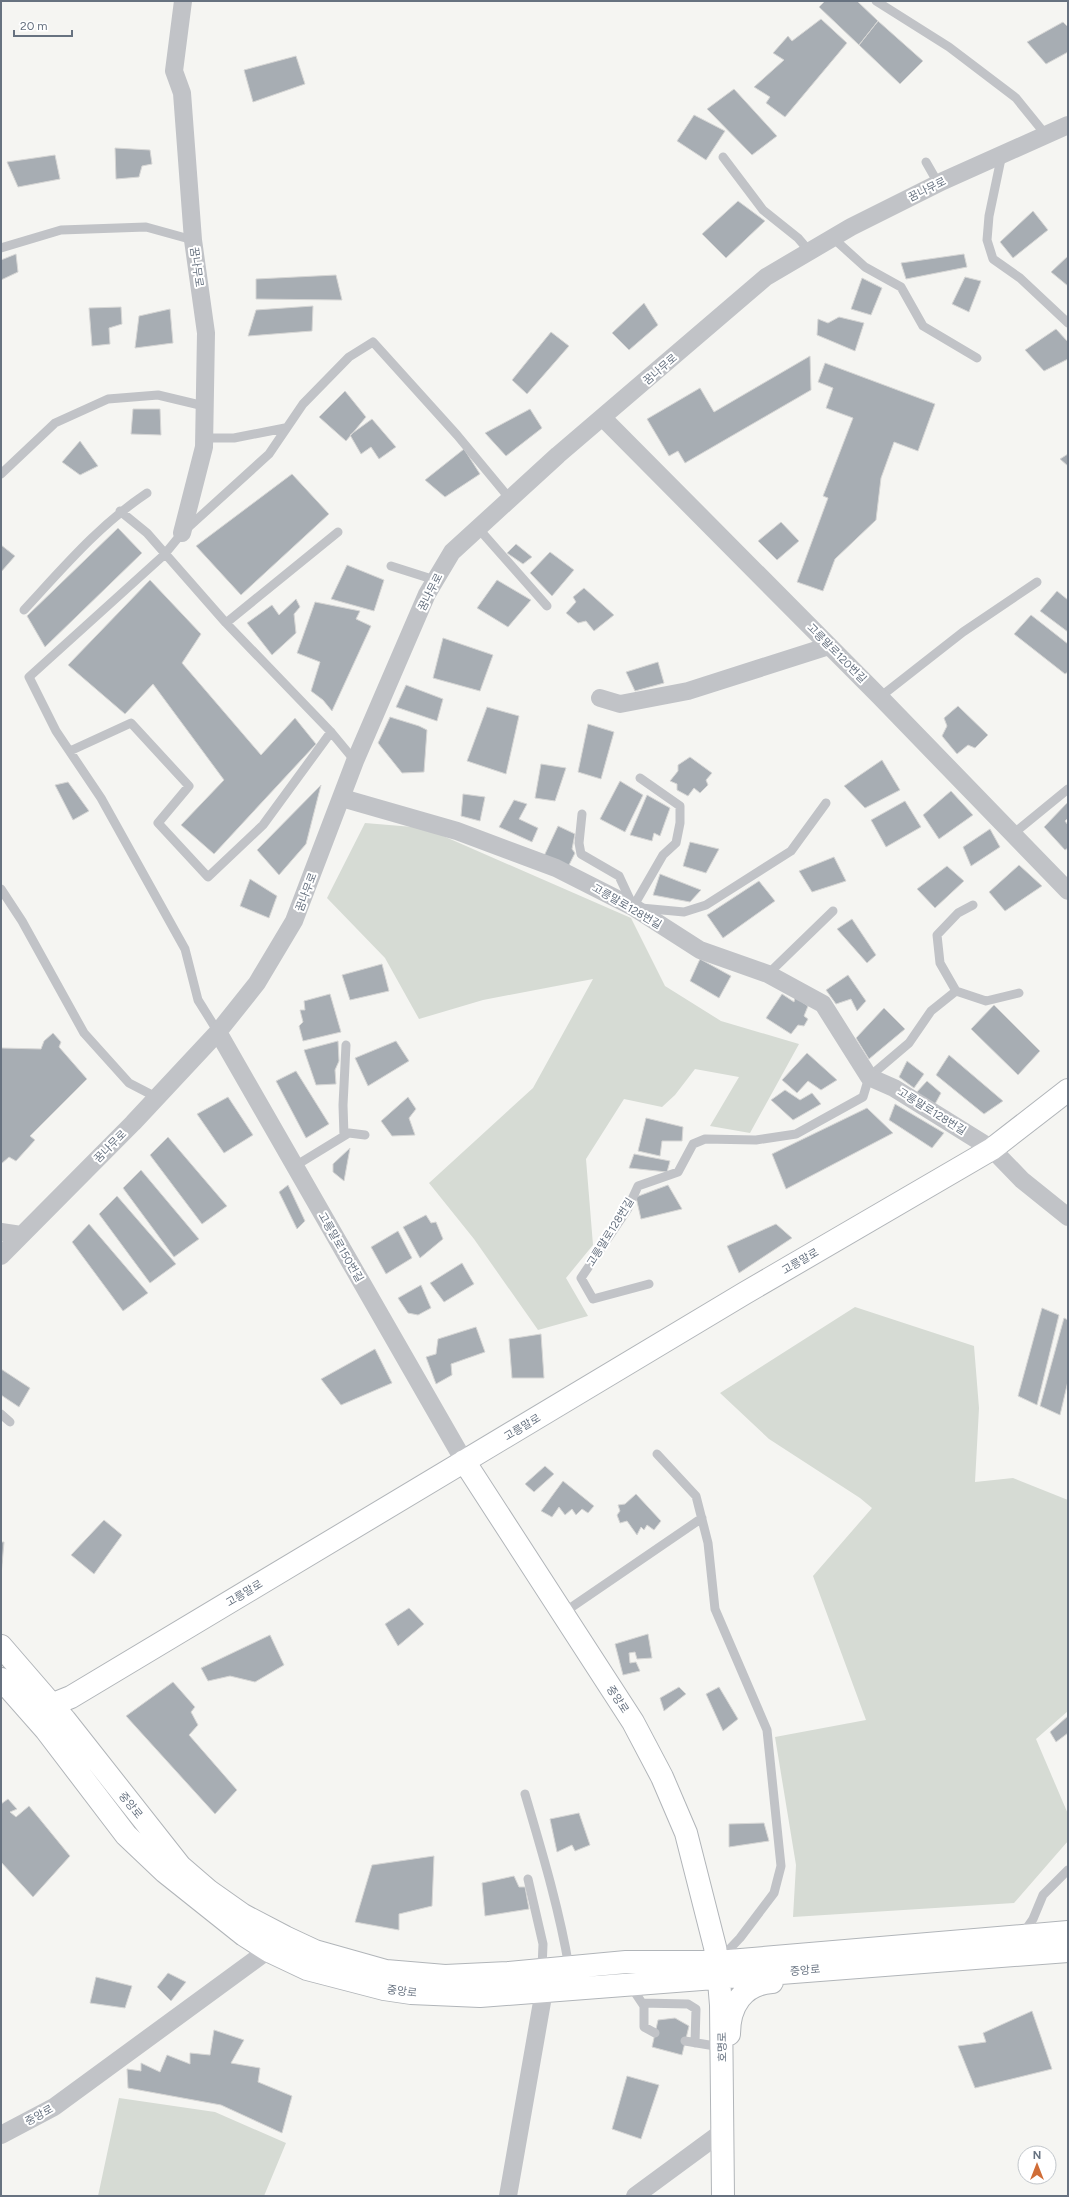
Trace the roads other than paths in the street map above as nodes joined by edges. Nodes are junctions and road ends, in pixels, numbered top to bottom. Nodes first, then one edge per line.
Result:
1 (183, 1) edge
2 (876, 1) edge
3 (1068, 125) edge
4 (1046, 135) junction
5 (1002, 154) junction
6 (722, 157) dead end
7 (926, 162) dead end
8 (938, 183) junction
9 (833, 238) junction
10 (193, 240) junction
11 (1, 248) edge
12 (810, 252) junction
13 (1068, 323) edge
14 (977, 358) dead end
15 (204, 406) junction
16 (603, 418) junction
17 (285, 428) junction
18 (204, 438) junction
19 (1, 474) edge
20 (147, 493) dead end
21 (510, 499) junction
22 (120, 511) junction
23 (478, 528) junction
24 (338, 532) dead end
25 (182, 533) junction
26 (164, 554) junction
27 (391, 566) dead end
28 (435, 580) junction
29 (1037, 582) dead end
30 (547, 606) dead end
31 (24, 610) dead end
32 (226, 623) junction
33 (829, 646) junction
34 (880, 697) junction
35 (600, 698) dead end
36 (331, 732) junction
37 (70, 751) junction
38 (355, 761) junction
39 (640, 778) dead end
40 (1068, 789) edge
41 (342, 798) junction
42 (826, 803) dead end
43 (582, 814) dead end
44 (1013, 834) junction
45 (1, 888) edge
46 (1068, 891) edge
47 (973, 905) dead end
48 (633, 907) junction
49 (833, 911) dead end
50 (768, 974) junction
51 (956, 991) junction
52 (1018, 993) dead end
53 (218, 1032) junction
54 (346, 1045) dead end
55 (869, 1077) junction
56 (1068, 1090) edge
57 (156, 1097) junction
58 (365, 1135) dead end
59 (344, 1136) junction
60 (992, 1149) junction
61 (295, 1166) junction
62 (1068, 1217) edge
63 (1, 1232) edge
64 (21, 1235) junction
65 (1, 1256) edge
66 (649, 1284) dead end
67 (1, 1414) edge
68 (10, 1422) dead end
69 (658, 1454) dead end
70 (464, 1461) junction
71 (702, 1518) junction
72 (563, 1613) junction
73 (1, 1646) edge
74 (1, 1679) edge
75 (51, 1705) junction
76 (525, 1794) dead end
77 (1068, 1870) edge
78 (528, 1878) dead end
79 (1068, 1932) edge
80 (1021, 1936) junction
81 (277, 1944) junction
82 (1068, 1950) edge
83 (869, 1964) junction
84 (569, 1967) junction
85 (542, 1969) junction
86 (718, 1970) junction
87 (629, 1984) junction
88 (542, 1992) junction
89 (642, 2003) junction
90 (655, 2033) dead end
91 (685, 2042) dead end
92 (695, 2043) junction
93 (722, 2047) junction
94 (723, 2125) junction
95 (1, 2135) edge
96 (508, 2196) edge
97 (635, 2196) edge
98 (723, 2196) edge

1 - 10 street, 꿈나무로
2 - 4 lane
3 - 4 street, 꿈나무로
4 - 5 street, 꿈나무로
5 - 8 street, 꿈나무로
5 - 13 lane
6 - 12 lane
7 - 8 lane
8 - 9 street, 꿈나무로
9 - 12 street, 꿈나무로
9 - 14 lane
10 - 11 lane
10 - 15 street, 꿈나무로
12 - 16 street, 꿈나무로
15 - 18 street, 꿈나무로
15 - 19 lane
16 - 21 street, 꿈나무로
16 - 33 street, 고릉말로120번길
17 - 18 lane
17 - 21 lane
17 - 25 lane
18 - 25 street, 꿈나무로
20 - 22 lane
21 - 23 street, 꿈나무로
22 - 26 lane
22 - 31 lane
23 - 28 street, 꿈나무로
23 - 30 lane
24 - 32 lane
25 - 26 lane
26 - 32 lane
26 - 37 lane
27 - 28 lane
28 - 38 street, 꿈나무로
29 - 34 lane
32 - 36 lane
33 - 34 street, 고릉말로120번길
33 - 35 street
34 - 44 street, 고릉말로120번길
36 - 37 lane
36 - 38 lane
37 - 53 lane
38 - 41 street, 꿈나무로
39 - 48 lane
40 - 44 lane
41 - 48 street, 고릉말로128번길
41 - 53 street, 꿈나무로
42 - 48 lane
43 - 48 lane
44 - 46 street, 고릉말로120번길
45 - 57 lane
47 - 51 lane
48 - 50 street, 고릉말로128번길
49 - 50 lane
50 - 55 street, 고릉말로128번길
51 - 52 lane
51 - 55 lane
53 - 57 street, 꿈나무로
53 - 61 street, 고릉말로150번길
54 - 59 lane
55 - 60 street, 고릉말로128번길
55 - 66 lane, 고릉말로128번길
56 - 60 main road, 고릉말로
57 - 64 street, 꿈나무로
58 - 59 lane
59 - 61 lane
60 - 62 street
60 - 70 main road, 고릉말로
61 - 70 street, 고릉말로150번길
63 - 64 street
64 - 65 street, 꿈나무로
67 - 68 lane
69 - 71 lane
70 - 72 main road, 중앙로
70 - 75 main road, 고릉말로
71 - 72 lane
71 - 86 lane
72 - 86 main road, 중앙로
73 - 75 main road, 중앙로
74 - 81 main road, 중앙로
75 - 81 main road, 중앙로
76 - 84 lane
77 - 80 lane
78 - 85 lane
79 - 80 main road, 중앙로
80 - 86 main road, 중앙로
81 - 85 main road, 중앙로
81 - 88 main road, 중앙로
81 - 95 street, 중앙로
82 - 83 main road, 중앙로
83 - 86 main road, 중앙로
83 - 94 main road
84 - 85 main road, 중앙로
84 - 86 main road, 중앙로
85 - 88 street
86 - 87 main road, 중앙로
86 - 93 main road, 호명로
87 - 88 main road, 중앙로
87 - 89 lane
88 - 96 street
89 - 90 lane
89 - 92 lane
91 - 92 lane
92 - 93 lane
93 - 94 main road, 호명로
94 - 97 street
94 - 98 main road, 호명로

